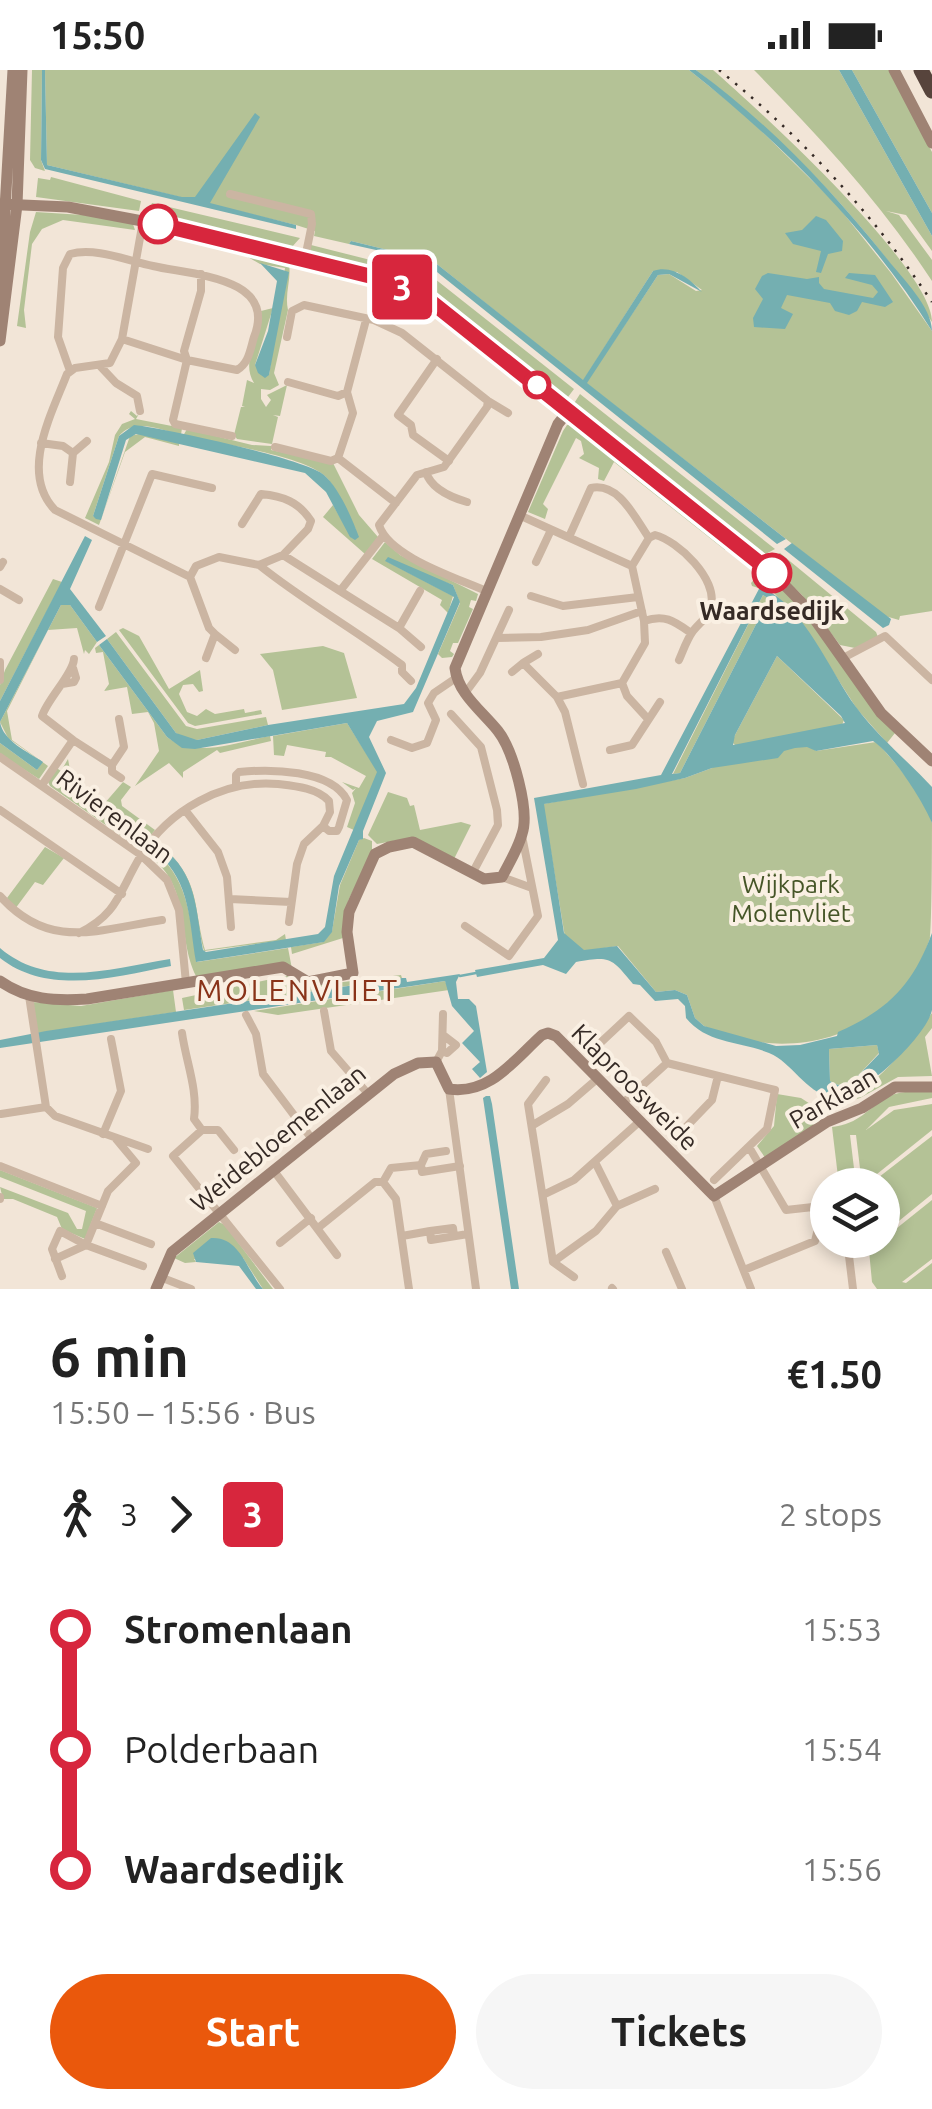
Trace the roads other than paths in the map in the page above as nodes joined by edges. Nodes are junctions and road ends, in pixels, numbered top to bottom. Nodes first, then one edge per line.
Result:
1 (13, 70) edge
2 (22, 70) edge
3 (894, 70) edge
4 (921, 70) edge
5 (932, 90) edge
6 (932, 143) edge
7 (10, 176) junction
8 (0, 188) edge
9 (230, 194) dead end
10 (8, 204) edge
11 (143, 221) junction
12 (305, 258) junction
13 (136, 260) junction
14 (202, 274) junction
15 (0, 299) edge
16 (366, 320) junction
17 (286, 336) dead end
18 (122, 339) junction
19 (0, 341) edge
20 (437, 359) junction
21 (187, 360) junction
22 (101, 367) junction
23 (70, 371) junction
24 (288, 382) dead end
25 (347, 392) junction
26 (488, 401) junction
27 (140, 410) dead end
28 (569, 410) junction
29 (508, 413) dead end
30 (232, 436) dead end
31 (87, 441) dead end
32 (42, 443) junction
33 (275, 447) dead end
34 (74, 452) junction
35 (338, 458) junction
36 (448, 461) junction
37 (426, 472) junction
38 (70, 482) dead end
39 (212, 488) dead end
40 (467, 502) dead end
41 (396, 503) junction
42 (519, 515) junction
43 (242, 524) dead end
44 (551, 530) junction
45 (383, 536) junction
46 (568, 537) junction
47 (649, 538) junction
48 (125, 546) junction
49 (283, 555) junction
50 (536, 562) dead end
51 (259, 565) junction
52 (632, 566) junction
53 (190, 578) junction
54 (0, 589) edge
55 (340, 591) junction
56 (420, 591) dead end
57 (486, 591) junction
58 (531, 596) dead end
59 (638, 597) junction
60 (20, 600) dead end
61 (99, 607) dead end
62 (509, 610) dead end
63 (643, 616) junction
64 (399, 628) junction
65 (691, 633) junction
66 (215, 634) junction
67 (498, 638) junction
68 (421, 647) dead end
69 (236, 650) dead end
70 (538, 654) dead end
71 (206, 658) dead end
72 (843, 658) junction
73 (679, 660) dead end
74 (0, 662) edge
75 (523, 663) junction
76 (74, 664) dead end
77 (512, 672) dead end
78 (456, 678) junction
79 (0, 680) edge
80 (411, 680) dead end
81 (932, 680) edge
82 (622, 684) junction
83 (466, 692) junction
84 (557, 698) junction
85 (660, 702) dead end
86 (451, 714) dead end
87 (119, 719) dead end
88 (648, 719) junction
89 (73, 740) junction
90 (390, 740) dead end
91 (610, 750) dead end
92 (0, 757) edge
93 (932, 761) edge
94 (112, 765) junction
95 (121, 778) dead end
96 (323, 782) junction
97 (583, 784) dead end
98 (42, 785) junction
99 (236, 787) junction
100 (319, 793) junction
101 (0, 810) edge
102 (185, 810) junction
103 (324, 826) junction
104 (522, 836) junction
105 (141, 855) junction
106 (473, 872) junction
107 (502, 876) junction
108 (532, 888) junction
109 (122, 894) junction
110 (1, 897) edge
111 (291, 902) junction
112 (231, 904) junction
113 (218, 913) dead end
114 (162, 920) dead end
115 (289, 922) dead end
116 (465, 926) dead end
117 (231, 927) dead end
118 (79, 933) junction
119 (0, 980) edge
120 (186, 983) junction
121 (29, 996) junction
122 (324, 1011) dead end
123 (442, 1014) dead end
124 (246, 1015) dead end
125 (182, 1033) dead end
126 (111, 1039) dead end
127 (598, 1045) dead end
128 (439, 1056) junction
129 (667, 1062) junction
130 (718, 1076) junction
131 (598, 1079) junction
132 (546, 1080) dead end
133 (446, 1084) junction
134 (932, 1086) edge
135 (368, 1095) junction
136 (622, 1104) junction
137 (46, 1107) junction
138 (0, 1112) edge
139 (640, 1122) junction
140 (533, 1126) junction
141 (686, 1127) dead end
142 (202, 1130) junction
143 (103, 1134) junction
144 (116, 1139) junction
145 (312, 1139) junction
146 (749, 1147) junction
147 (148, 1149) dead end
148 (234, 1150) dead end
149 (446, 1151) dead end
150 (594, 1162) junction
151 (421, 1165) junction
152 (0, 1166) edge
153 (460, 1166) junction
154 (762, 1166) junction
155 (274, 1171) junction
156 (714, 1180) dead end
157 (383, 1182) junction
158 (655, 1189) dead end
159 (543, 1196) junction
160 (714, 1196) junction
161 (102, 1206) junction
162 (617, 1206) junction
163 (220, 1212) junction
164 (311, 1218) junction
165 (95, 1224) junction
166 (318, 1228) junction
167 (468, 1234) junction
168 (402, 1236) junction
169 (280, 1243) dead end
170 (151, 1244) dead end
171 (86, 1245) junction
172 (666, 1252) dead end
173 (337, 1255) dead end
174 (849, 1258) edge
175 (55, 1259) junction
176 (553, 1262) junction
177 (142, 1266) dead end
178 (744, 1270) junction
179 (62, 1276) dead end
180 (574, 1277) dead end
181 (158, 1283) edge
182 (191, 1289) edge
183 (280, 1289) edge
184 (410, 1289) edge
185 (476, 1289) edge
186 (682, 1289) edge
187 (751, 1289) edge
188 (852, 1289) edge

1 - 7 street
2 - 10 street
3 - 6 street
4 - 5 highway
7 - 8 street
7 - 10 street
9 - 12 street
10 - 11 street
10 - 15 street
10 - 19 street
11 - 12 street
11 - 13 street
12 - 28 street
13 - 14 street
13 - 18 street
13 - 23 street
14 - 21 street
14 - 21 street
16 - 17 street
16 - 20 street
16 - 25 street
18 - 21 street
18 - 22 street
20 - 26 street
20 - 36 street
21 - 30 street
22 - 23 street
22 - 27 street
23 - 32 street
24 - 25 street
25 - 35 street
26 - 29 street
26 - 36 street
28 - 42 street
28 - 72 street
31 - 34 street
32 - 34 street
32 - 48 street
33 - 35 street
34 - 38 street
35 - 41 street
36 - 37 street
37 - 40 street
37 - 41 street
39 - 48 street
41 - 45 street
42 - 44 street
42 - 57 street
43 - 49 street
44 - 46 street
44 - 50 street
45 - 55 street
45 - 57 street
46 - 47 street
46 - 52 street
47 - 52 street
47 - 65 street
48 - 53 street
48 - 61 street
49 - 51 street
49 - 55 street
51 - 53 street
51 - 80 street
52 - 59 street
53 - 66 street
54 - 60 street
55 - 64 street
56 - 64 street
57 - 78 street
58 - 59 street
59 - 63 street
62 - 67 street
63 - 65 street
63 - 67 street
63 - 82 street
64 - 68 street
65 - 73 street
66 - 69 street
66 - 71 street
67 - 83 street
70 - 75 street
72 - 81 street
72 - 93 street
74 - 79 street
75 - 77 street
75 - 84 street
76 - 89 street
78 - 83 street
78 - 90 street
82 - 84 street
82 - 88 street
83 - 104 street
84 - 97 street
85 - 88 street
86 - 106 street
87 - 94 street
88 - 91 street
89 - 94 street
89 - 98 street
92 - 98 street, Rivierenlaan
94 - 95 street
96 - 99 street
96 - 100 street
96 - 103 street
98 - 105 street, Rivierenlaan
99 - 100 street
99 - 102 street
100 - 103 street
101 - 109 street
102 - 105 street
102 - 112 street
103 - 111 street
104 - 107 street
104 - 108 street
105 - 109 street
105 - 120 street, Rivierenlaan
106 - 107 street
106 - 120 street
107 - 108 street
108 - 116 street
109 - 118 street
110 - 118 street
111 - 112 street
111 - 115 street
112 - 113 street
112 - 117 street
114 - 118 street
119 - 121 street
120 - 121 street
121 - 137 street
122 - 135 street
123 - 128 street
124 - 145 street
125 - 142 street
126 - 143 street
127 - 129 street
128 - 133 street
128 - 135 street, Weidebloemenlaan
129 - 130 street
129 - 136 street
130 - 141 street
130 - 146 street
131 - 133 street, Klaproosweide
131 - 136 street, Klaproosweide
131 - 140 street
132 - 140 street
133 - 153 street
134 - 154 street, Parklaan
135 - 145 street, Weidebloemenlaan
136 - 139 street, Klaproosweide
137 - 138 street
137 - 143 street
139 - 150 street
139 - 160 street, Klaproosweide
140 - 159 street
142 - 148 street
142 - 163 street
143 - 144 street
144 - 147 street
144 - 161 street
145 - 155 street, Weidebloemenlaan
146 - 154 street
146 - 156 street
149 - 151 street
150 - 159 street
150 - 162 street
151 - 153 street
151 - 157 street
152 - 161 street
153 - 167 street
154 - 160 street
154 - 178 street
155 - 163 street, Weidebloemenlaan
155 - 164 street
157 - 166 street
157 - 168 street
158 - 162 street
159 - 176 street
160 - 178 street, Klaproosweide
161 - 165 street
162 - 176 street
163 - 181 street, Weidebloemenlaan
163 - 183 street
164 - 166 street
164 - 169 street
165 - 170 street
165 - 171 street
166 - 173 street
167 - 168 street
167 - 185 street
168 - 184 street
171 - 175 street
171 - 175 street
171 - 177 street
172 - 186 street
174 - 188 street
175 - 179 street
176 - 180 street
178 - 187 street, Klaproosweide
181 - 182 street

